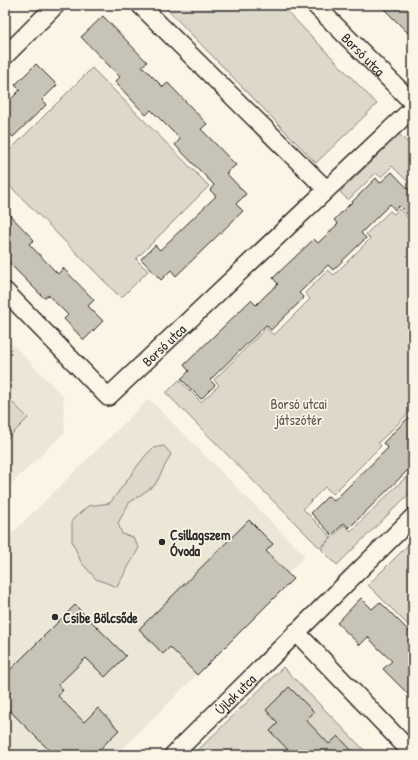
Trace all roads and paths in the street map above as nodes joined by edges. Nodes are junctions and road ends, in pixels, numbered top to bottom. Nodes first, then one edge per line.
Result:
1 (56, 5) edge
2 (140, 5) edge
3 (315, 5) edge
4 (5, 56) edge
5 (413, 103) edge
6 (413, 108) edge
7 (326, 189) junction
8 (5, 291) edge
9 (413, 517) edge
10 (296, 632) junction
11 (413, 754) edge
12 (173, 755) edge

1 - 4 street
2 - 7 street
3 - 5 street, Borsó utca
6 - 7 street, Borsó utca
7 - 8 street, Borsó utca
9 - 10 street, Újlak utca
10 - 11 street
10 - 12 street, Újlak utca

